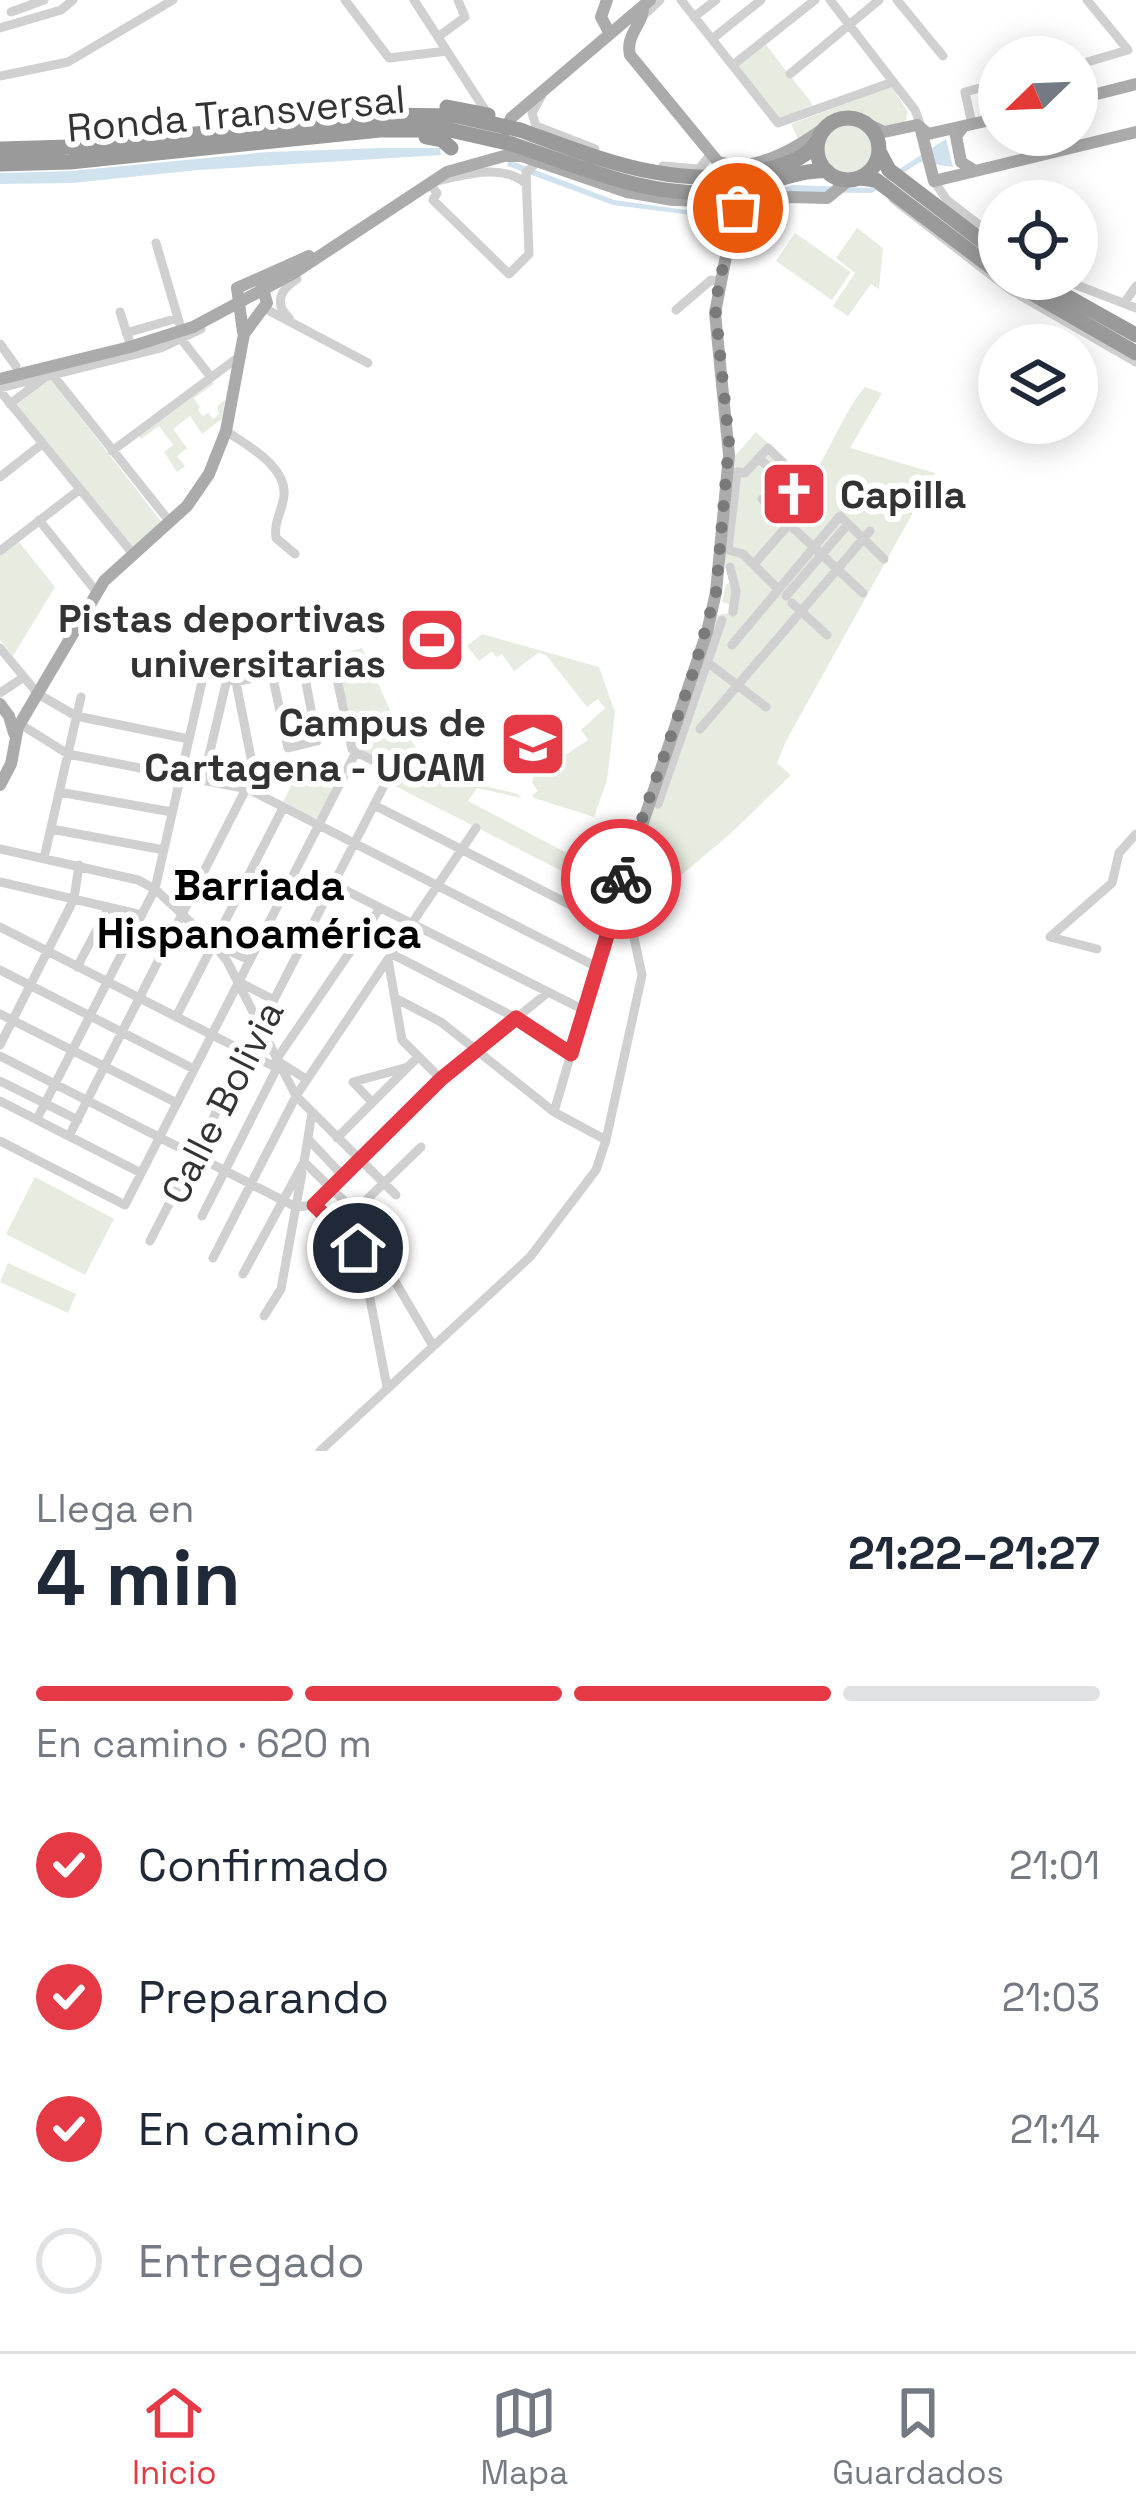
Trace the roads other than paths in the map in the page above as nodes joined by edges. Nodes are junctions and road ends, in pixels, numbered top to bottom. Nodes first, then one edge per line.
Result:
1 (73, 0) edge
2 (145, 0) edge
3 (173, 0) edge
4 (344, 0) edge
5 (414, 0) edge
6 (458, 0) edge
7 (660, 0) edge
8 (681, 0) edge
9 (716, 0) edge
10 (761, 0) edge
11 (815, 0) edge
12 (830, 0) edge
13 (880, 0) edge
14 (897, 0) edge
15 (1087, 0) edge
16 (37, 2) edge
17 (605, 2) edge
18 (641, 7) edge
19 (11, 12) dead end
20 (149, 14) junction
21 (694, 17) junction
22 (851, 27) junction
23 (0, 28) edge
24 (608, 31) junction
25 (438, 37) junction
26 (712, 39) junction
27 (447, 51) junction
28 (631, 55) junction
29 (943, 56) dead end
30 (1098, 59) edge
31 (733, 65) junction
32 (790, 74) dead end
33 (0, 76) edge
34 (893, 82) junction
35 (1136, 84) edge
36 (546, 88) junction
37 (978, 89) edge
38 (1098, 94) edge
39 (908, 100) junction
40 (490, 116) junction
41 (978, 123) edge
42 (828, 125) junction
43 (869, 125) junction
44 (968, 125) junction
45 (921, 129) junction
46 (903, 131) junction
47 (1136, 132) edge
48 (452, 136) junction
49 (512, 140) junction
50 (818, 140) junction
51 (69, 147) junction
52 (0, 148) edge
53 (880, 149) junction
54 (924, 149) junction
55 (710, 155) junction
56 (486, 160) junction
57 (0, 164) edge
58 (728, 165) junction
59 (467, 167) junction
60 (699, 169) junction
61 (975, 171) junction
62 (527, 172) junction
63 (830, 180) junction
64 (854, 180) junction
65 (934, 181) junction
66 (431, 183) junction
67 (882, 185) junction
68 (728, 205) junction
69 (755, 208) junction
70 (978, 224) edge
71 (731, 229) junction
72 (978, 238) edge
73 (155, 243) dead end
74 (309, 256) junction
75 (978, 257) edge
76 (294, 273) junction
77 (720, 281) junction
78 (1136, 286) edge
79 (264, 287) junction
80 (1098, 293) edge
81 (239, 297) junction
82 (1042, 300) edge
83 (1074, 300) edge
84 (1131, 305) edge
85 (262, 309) junction
86 (676, 310) dead end
87 (120, 312) dead end
88 (221, 314) junction
89 (293, 322) junction
90 (180, 328) junction
91 (1136, 335) edge
92 (128, 337) junction
93 (242, 341) junction
94 (0, 344) edge
95 (240, 356) junction
96 (1136, 357) edge
97 (368, 363) dead end
98 (5, 367) edge
99 (50, 374) junction
100 (209, 376) junction
101 (0, 390) edge
102 (10, 404) junction
103 (226, 431) junction
104 (42, 444) junction
105 (112, 451) junction
106 (759, 458) junction
107 (0, 477) edge
108 (807, 486) dead end
109 (79, 490) junction
110 (791, 490) dead end
111 (762, 499) dead end
112 (39, 520) junction
113 (170, 522) junction
114 (789, 524) junction
115 (866, 534) junction
116 (0, 550) edge
117 (817, 551) junction
118 (133, 554) junction
119 (295, 554) dead end
120 (884, 559) dead end
121 (754, 565) junction
122 (730, 567) dead end
123 (837, 568) junction
124 (100, 590) junction
125 (863, 593) dead end
126 (789, 599) junction
127 (734, 612) dead end
128 (722, 620) dead end
129 (827, 635) dead end
130 (732, 645) dead end
131 (0, 648) edge
132 (707, 662) junction
133 (304, 667) junction
134 (272, 674) junction
135 (24, 677) junction
136 (231, 680) junction
137 (738, 683) junction
138 (0, 693) edge
139 (81, 697) dead end
140 (35, 699) junction
141 (766, 707) dead end
142 (76, 716) junction
143 (10, 717) edge
144 (700, 730) dead end
145 (189, 739) junction
146 (356, 752) junction
147 (68, 754) junction
148 (180, 776) junction
149 (2, 778) edge
150 (203, 781) junction
151 (248, 789) junction
152 (59, 792) junction
153 (374, 805) junction
154 (658, 805) dead end
155 (283, 808) junction
156 (172, 812) junction
157 (318, 825) junction
158 (476, 827) dead end
159 (51, 829) junction
160 (1136, 834) edge
161 (354, 844) junction
162 (0, 849) edge
163 (164, 850) junction
164 (462, 850) junction
165 (44, 858) junction
166 (79, 865) junction
167 (627, 876) junction
168 (0, 882) edge
169 (333, 884) junction
170 (437, 887) junction
171 (154, 889) junction
172 (74, 899) junction
173 (110, 907) junction
174 (623, 907) junction
175 (380, 908) junction
176 (142, 915) junction
177 (184, 915) junction
178 (412, 925) junction
179 (610, 925) junction
180 (0, 928) edge
181 (213, 944) junction
182 (1097, 949) dead end
183 (47, 952) junction
184 (390, 956) junction
185 (249, 960) junction
186 (77, 967) junction
187 (597, 967) junction
188 (0, 970) edge
189 (107, 982) junction
190 (238, 982) junction
191 (31, 986) junction
192 (546, 994) junction
193 (140, 999) junction
194 (397, 999) junction
195 (274, 1000) junction
196 (584, 1010) junction
197 (0, 1014) edge
198 (88, 1016) junction
199 (176, 1017) junction
200 (516, 1018) junction
201 (12, 1020) junction
202 (260, 1027) junction
203 (122, 1033) junction
204 (211, 1034) junction
205 (0, 1045) edge
206 (286, 1045) junction
207 (72, 1050) junction
208 (476, 1050) junction
209 (247, 1053) junction
210 (571, 1054) junction
211 (0, 1056) edge
212 (418, 1057) junction
213 (278, 1064) junction
214 (105, 1066) junction
215 (408, 1067) junction
216 (194, 1069) junction
217 (306, 1079) junction
218 (441, 1079) junction
219 (0, 1082) edge
220 (54, 1084) junction
221 (296, 1096) junction
222 (0, 1101) edge
223 (88, 1101) junction
224 (176, 1102) junction
225 (372, 1102) junction
226 (45, 1103) junction
227 (554, 1112) junction
228 (312, 1114) junction
229 (37, 1119) junction
230 (78, 1120) junction
231 (69, 1136) junction
232 (159, 1137) junction
233 (337, 1138) junction
234 (308, 1139) junction
235 (606, 1140) junction
236 (0, 1141) edge
237 (421, 1147) dead end
238 (194, 1155) junction
239 (360, 1161) junction
240 (304, 1162) junction
241 (225, 1171) junction
242 (141, 1173) junction
243 (344, 1177) junction
244 (250, 1183) junction
245 (383, 1184) junction
246 (331, 1189) junction
247 (396, 1196) dead end
248 (283, 1200) junction
249 (314, 1205) junction
250 (296, 1207) junction
251 (202, 1216) dead end
252 (150, 1241) dead end
253 (361, 1252) junction
254 (213, 1258) dead end
255 (243, 1274) dead end
256 (264, 1316) dead end
257 (433, 1346) junction
258 (387, 1387) junction
259 (320, 1451) edge

1 - 23 street
2 - 20 street
3 - 20 street
4 - 27 street
5 - 25 street
6 - 25 street
7 - 18 street
8 - 21 street
9 - 21 street
10 - 26 street
11 - 31 street
12 - 22 street
13 - 22 street
14 - 29 street
15 - 30 street
16 - 19 street
17 - 24 main road
18 - 24 main road
18 - 24 main road
18 - 28 main road
20 - 33 street
21 - 26 street
22 - 32 street
22 - 34 street
24 - 28 street
24 - 36 main road
24 - 40 main road
25 - 27 street
26 - 31 street
27 - 40 street
28 - 55 main road
31 - 34 street
34 - 39 street
35 - 38 main road
36 - 49 main road
36 - 60 street
37 - 44 street
39 - 45 street
39 - 46 street
40 - 48 main road
40 - 49 main road
40 - 51 highway
41 - 44 main road
42 - 43 highway
42 - 50 highway
42 - 58 main road
43 - 46 main road
43 - 53 highway
44 - 45 main road
44 - 61 main road
45 - 46 main road
45 - 54 main road
46 - 53 main road
46 - 54 main road
47 - 61 main road
48 - 49 highway, Ronda Transversal, bridge
48 - 51 highway, Ronda Transversal
48 - 57 highway, Ronda Transversal
48 - 59 main road
48 - 74 main road
49 - 50 highway, Ronda Transversal
49 - 56 main road
49 - 56 main road
49 - 62 main road
49 - 63 highway, Ronda Transversal
50 - 63 highway
51 - 52 highway, Ronda Transversal
53 - 64 highway
53 - 72 highway
54 - 65 main road
55 - 58 main road
55 - 60 street
56 - 59 main road
58 - 60 street
59 - 66 main road
61 - 65 main road
62 - 66 street
62 - 66 street
62 - 68 main road
63 - 64 highway
63 - 69 main road
64 - 67 highway
65 - 70 street
66 - 76 main road
67 - 75 highway
67 - 96 street
68 - 69 main road
68 - 71 main road
69 - 71 main road
71 - 77 main road
73 - 90 street
74 - 79 main road
74 - 81 main road
76 - 79 main road
76 - 89 street
77 - 86 street
77 - 167 main road
78 - 84 street
79 - 81 main road
79 - 85 main road
80 - 84 street
81 - 85 main road
81 - 88 main road
81 - 90 main road
81 - 93 main road
82 - 96 highway
83 - 91 highway
85 - 89 street
85 - 93 main road
87 - 92 street
88 - 90 street
88 - 98 main road
89 - 97 street
90 - 92 main road
90 - 99 street
90 - 100 street
92 - 98 main road
93 - 95 main road
94 - 98 street
95 - 100 street
95 - 103 main road
99 - 101 street
99 - 102 street
99 - 105 street
100 - 105 street
101 - 102 street
102 - 104 street
103 - 113 main road
103 - 119 street
104 - 107 street
104 - 109 street
105 - 113 street
106 - 108 street
106 - 110 street
106 - 121 street
109 - 112 street
109 - 118 street
111 - 114 street
112 - 116 street
112 - 124 street
113 - 118 main road
114 - 117 street
114 - 121 street
115 - 117 street
115 - 120 street
115 - 123 street
117 - 123 street
117 - 126 street
118 - 124 main road
121 - 126 street
122 - 127 street
123 - 125 street
123 - 126 street
124 - 140 main road
126 - 129 street
126 - 130 street
126 - 137 street
128 - 132 street
131 - 135 street
132 - 137 street
132 - 154 street
133 - 134 street
133 - 134 street
133 - 146 street
134 - 136 street
135 - 138 street
135 - 140 street
136 - 145 street
136 - 150 street
136 - 151 street
137 - 141 street
137 - 144 street
139 - 142 street
140 - 142 street
140 - 143 main road
142 - 145 street
142 - 147 street
143 - 147 street
143 - 149 main road
145 - 148 street
146 - 153 street, Calle Bolivia
146 - 157 street
147 - 148 street
147 - 152 street
148 - 150 street
148 - 156 street
150 - 151 street
151 - 155 street
151 - 177 street
152 - 156 street
152 - 159 street
153 - 161 street, Calle Bolivia
153 - 164 street
155 - 157 street
155 - 181 street
156 - 163 street
157 - 161 street
157 - 185 street
158 - 164 street
159 - 163 street
159 - 165 street
160 - 182 street
161 - 169 street, Calle Bolivia
161 - 170 street
162 - 165 street
163 - 171 street
164 - 170 street
164 - 179 street
165 - 166 street
166 - 171 street
166 - 172 street
167 - 174 main road
167 - 174 main road
168 - 172 street
169 - 175 street
169 - 195 street, Calle Bolivia
170 - 178 street
170 - 187 street
171 - 176 street
171 - 177 street
172 - 173 street
172 - 183 street
173 - 176 street
173 - 186 street
174 - 179 street
174 - 235 street
175 - 178 street
175 - 206 street
176 - 189 street
177 - 181 street
177 - 193 street
178 - 184 street
178 - 192 street
179 - 187 street
180 - 183 street
181 - 185 street
181 - 190 street
181 - 199 street
183 - 186 street
183 - 191 street
184 - 194 street
184 - 200 street
184 - 217 street
185 - 190 street
186 - 189 street
187 - 196 street
188 - 191 street
189 - 193 street
189 - 198 street
190 - 195 street
190 - 202 street
190 - 204 street
191 - 198 street
191 - 201 street
192 - 196 street
192 - 200 street
193 - 199 street
193 - 203 street
194 - 208 street
194 - 212 street
195 - 202 street, Calle Bolivia
196 - 210 street
197 - 201 street
198 - 203 street
198 - 207 street
199 - 204 street
200 - 208 street
200 - 210 street
201 - 205 street
201 - 207 street
202 - 206 street
202 - 209 street, Calle Bolivia
202 - 213 street
203 - 214 street
203 - 216 street
204 - 209 street
204 - 216 street
206 - 213 street
207 - 214 street
207 - 220 street
208 - 218 street
208 - 227 street
209 - 213 street
209 - 238 street, Calle Bolivia
210 - 227 street
211 - 220 street
212 - 215 street
212 - 218 street
213 - 217 street
213 - 221 street
213 - 241 street
214 - 223 street
214 - 224 street
215 - 225 street
215 - 225 street
216 - 224 street
217 - 221 street
218 - 239 street
219 - 226 street
220 - 223 street
220 - 226 street
221 - 228 street
221 - 244 street
222 - 229 street
223 - 230 street
223 - 232 street
224 - 232 street
225 - 233 street
226 - 229 street
226 - 230 street
227 - 235 street
228 - 233 street
228 - 234 street
229 - 231 street
230 - 231 street
231 - 242 street
232 - 238 street
232 - 242 street
233 - 239 street
234 - 240 street
234 - 243 street
235 - 257 street
236 - 242 street
237 - 245 street
238 - 241 street
238 - 252 street, Calle Bolivia
239 - 243 street
239 - 245 street
240 - 246 street
240 - 248 street
240 - 250 street
241 - 244 street
241 - 251 street
243 - 246 street
244 - 248 street
244 - 254 street
245 - 246 street
245 - 247 street
246 - 249 street
248 - 250 street
248 - 255 street
249 - 250 street
249 - 253 street
250 - 256 street
253 - 257 street
253 - 258 street
257 - 258 street
258 - 259 street

